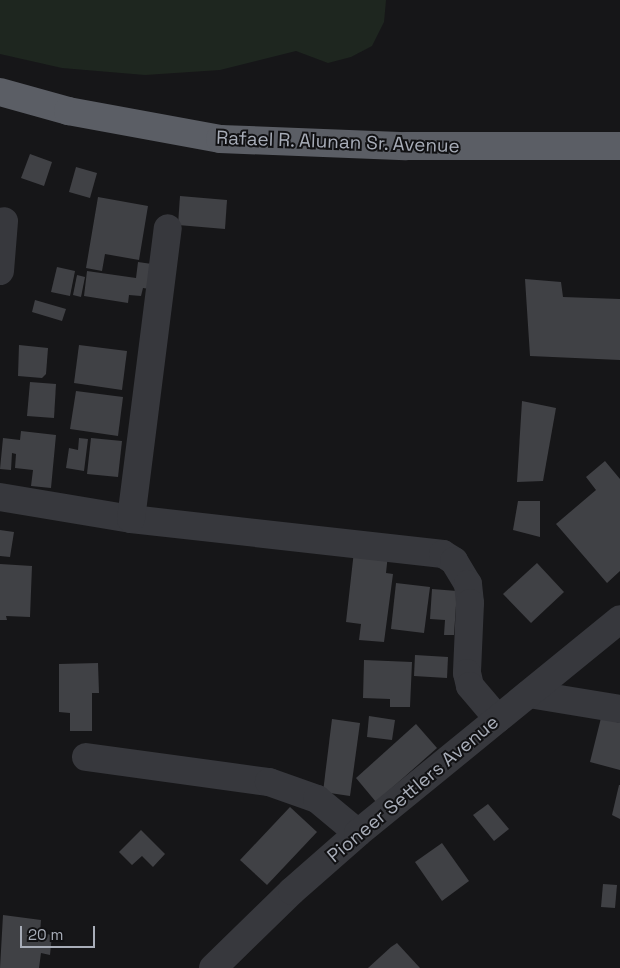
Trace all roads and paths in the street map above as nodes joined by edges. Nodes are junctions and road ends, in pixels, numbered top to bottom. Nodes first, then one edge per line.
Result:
1 (0, 92) edge
2 (620, 146) edge
3 (4, 221) dead end
4 (168, 228) dead end
5 (0, 271) edge
6 (0, 497) edge
7 (131, 519) junction
8 (620, 619) edge
9 (529, 694) junction
10 (620, 708) edge
11 (498, 719) junction
12 (86, 757) dead end
13 (358, 833) junction
14 (213, 968) edge

1 - 2 highway, Rafael R. Alunan Sr. Avenue
3 - 5 street
4 - 7 street
6 - 7 street
7 - 11 street
8 - 9 street, Pioneer Settlers Avenue
9 - 10 street
9 - 11 street, Pioneer Settlers Avenue
11 - 13 street, Pioneer Settlers Avenue
12 - 13 street
13 - 14 street, Pioneer Settlers Avenue

